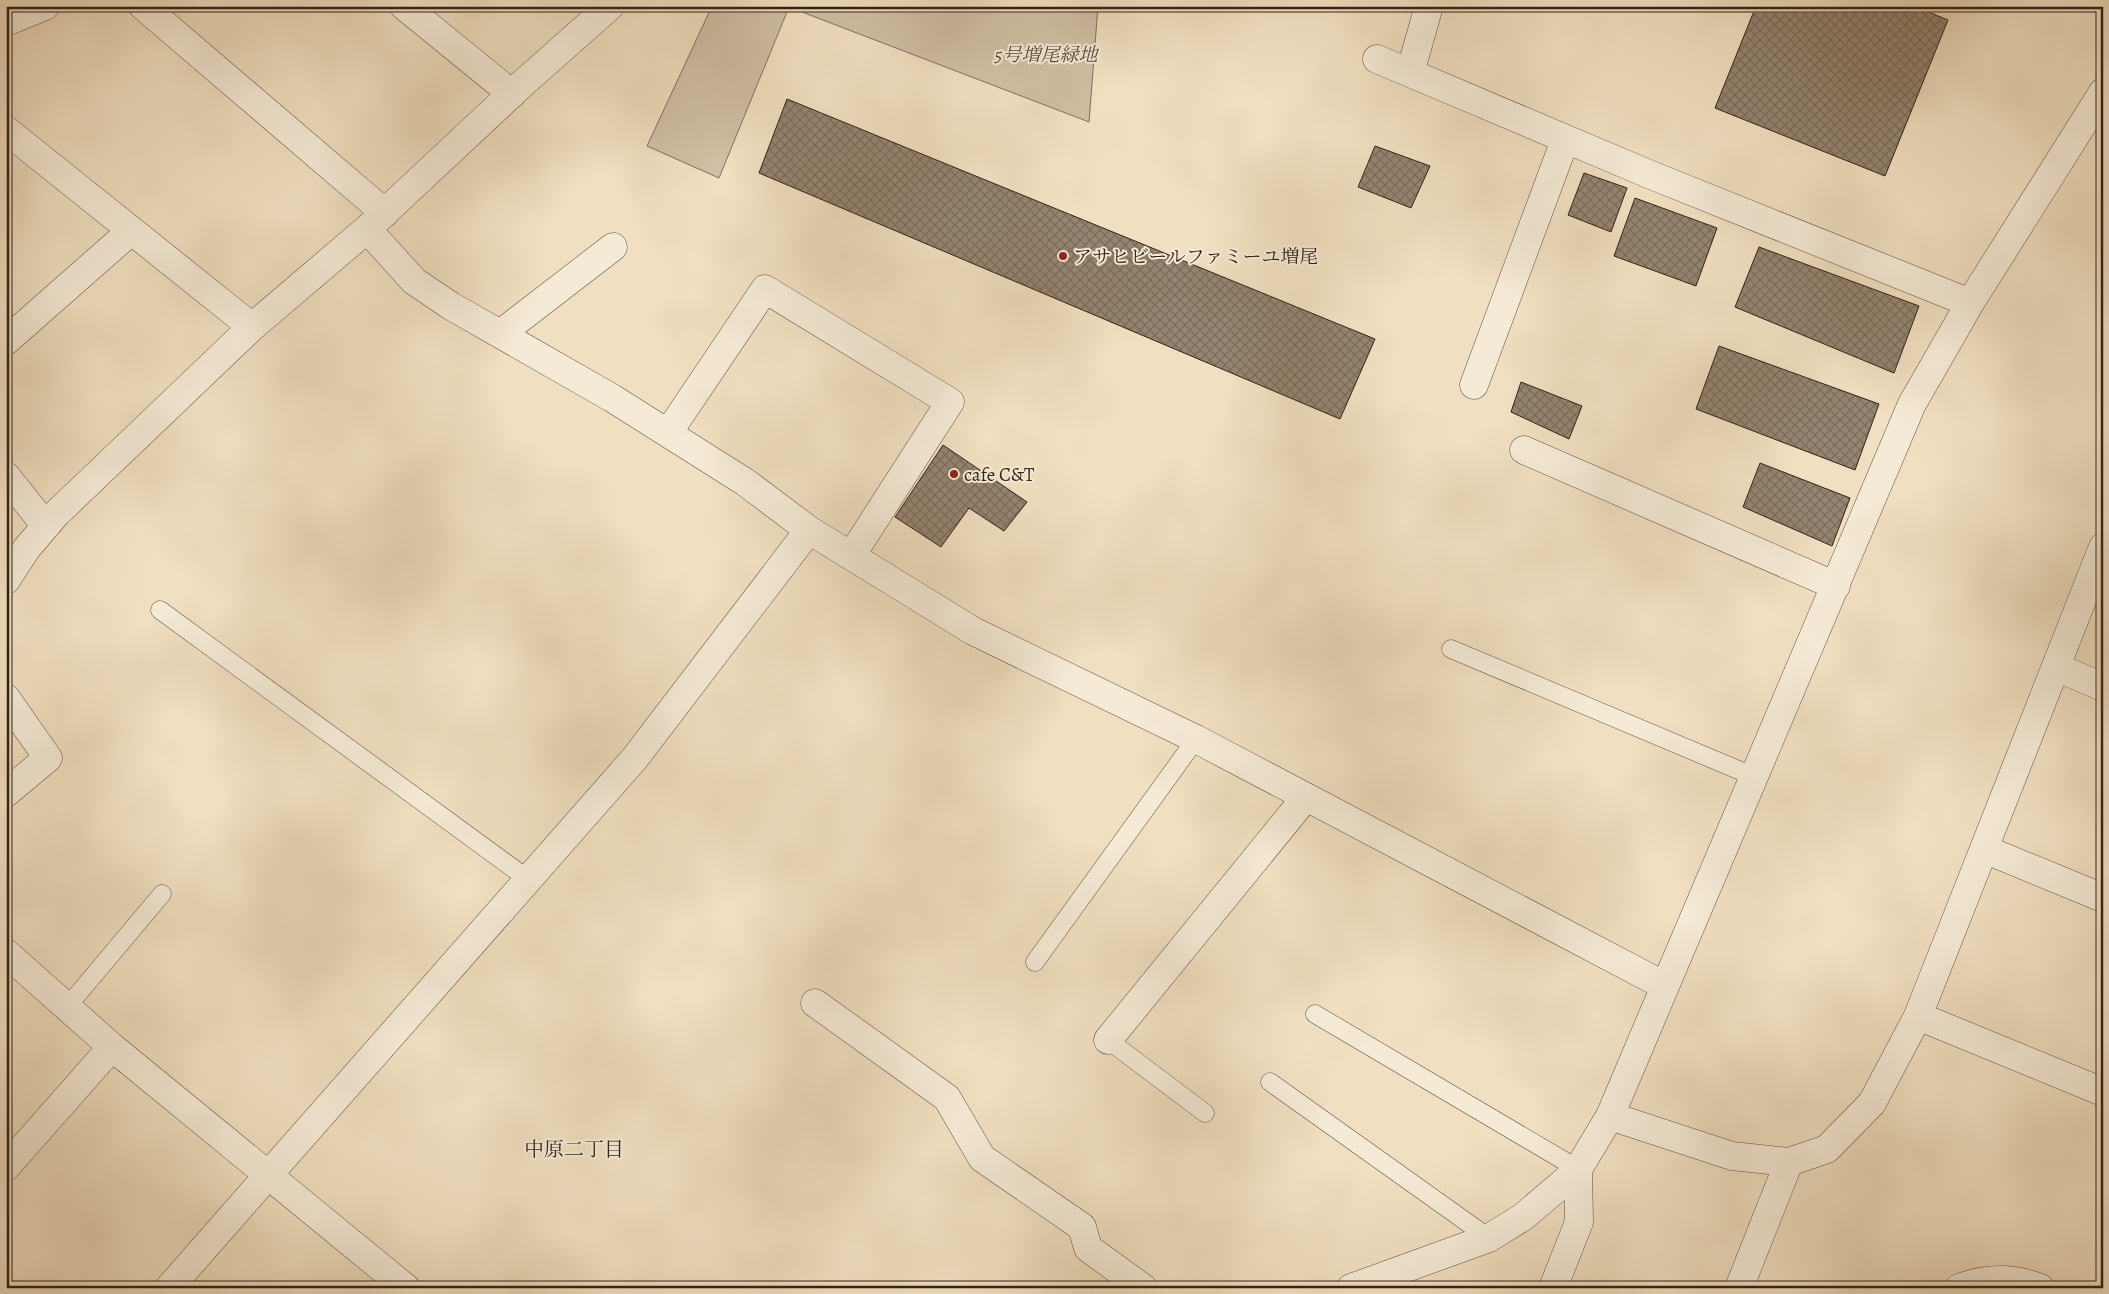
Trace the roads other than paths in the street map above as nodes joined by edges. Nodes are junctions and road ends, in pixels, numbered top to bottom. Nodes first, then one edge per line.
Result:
1 (45, 6) edge
2 (143, 6) edge
3 (404, 6) edge
4 (610, 6) edge
5 (1429, 6) edge
6 (6, 22) edge
7 (1377, 59) dead end
8 (1410, 73) junction
9 (2103, 92) edge
10 (512, 94) junction
11 (6, 130) edge
12 (1565, 140) junction
13 (376, 221) junction
14 (131, 230) junction
15 (613, 247) dead end
16 (1970, 302) junction
17 (252, 327) junction
18 (500, 334) junction
19 (6, 341) edge
20 (1474, 385) dead end
21 (668, 433) junction
22 (1524, 450) dead end
23 (6, 476) edge
24 (46, 526) junction
25 (809, 530) junction
26 (2103, 547) edge
27 (851, 556) junction
28 (6, 580) edge
29 (1836, 586) junction
30 (160, 610) dead end
31 (1451, 649) dead end
32 (2056, 668) junction
33 (2103, 687) edge
34 (6, 698) edge
35 (1196, 739) junction
36 (1755, 777) junction
37 (6, 793) edge
38 (1306, 797) junction
39 (1984, 849) junction
40 (529, 880) junction
41 (162, 894) dead end
42 (2103, 898) edge
43 (6, 953) edge
44 (1035, 962) dead end
45 (1665, 986) junction
46 (815, 1003) dead end
47 (68, 1007) junction
48 (1314, 1014) dead end
49 (1918, 1016) junction
50 (1108, 1040) joint
51 (112, 1047) junction
52 (1270, 1082) dead end
53 (2103, 1092) edge
54 (1205, 1113) dead end
55 (1610, 1116) junction
56 (1789, 1162) junction
57 (6, 1167) edge
58 (1578, 1169) junction
59 (267, 1176) junction
60 (1489, 1238) junction
61 (169, 1288) edge
62 (406, 1288) edge
63 (1143, 1288) edge
64 (1351, 1288) edge
65 (1553, 1288) edge
66 (1739, 1288) edge
67 (1960, 1288) edge
68 (2040, 1288) edge

1 - 6 street
2 - 13 street
3 - 10 street
4 - 10 street
5 - 8 street
7 - 8 street
8 - 12 street
9 - 16 street
10 - 13 street
11 - 14 street
12 - 16 street
12 - 20 street
13 - 17 street
13 - 18 street
14 - 17 street
14 - 19 street
15 - 18 street
16 - 29 street
17 - 24 street
18 - 21 street
21 - 25 street
21 - 27 street
22 - 29 street
23 - 24 street
24 - 28 street
25 - 27 street
25 - 40 street
26 - 32 street
27 - 35 street
29 - 36 street
30 - 40 lane
31 - 36 lane
32 - 33 street
32 - 39 street
34 - 37 street
35 - 38 street
35 - 44 lane
36 - 45 street
38 - 45 street
38 - 50 street
39 - 42 street
39 - 49 street
40 - 59 street
41 - 47 lane
43 - 47 street
45 - 55 street
46 - 63 street
47 - 51 street
48 - 58 lane
49 - 53 street
49 - 56 street
50 - 54 lane
51 - 57 street
51 - 59 street
52 - 60 lane
55 - 56 street
55 - 58 street
56 - 66 street
58 - 60 street
58 - 65 street
59 - 61 street
59 - 62 street
60 - 64 street
67 - 68 street

